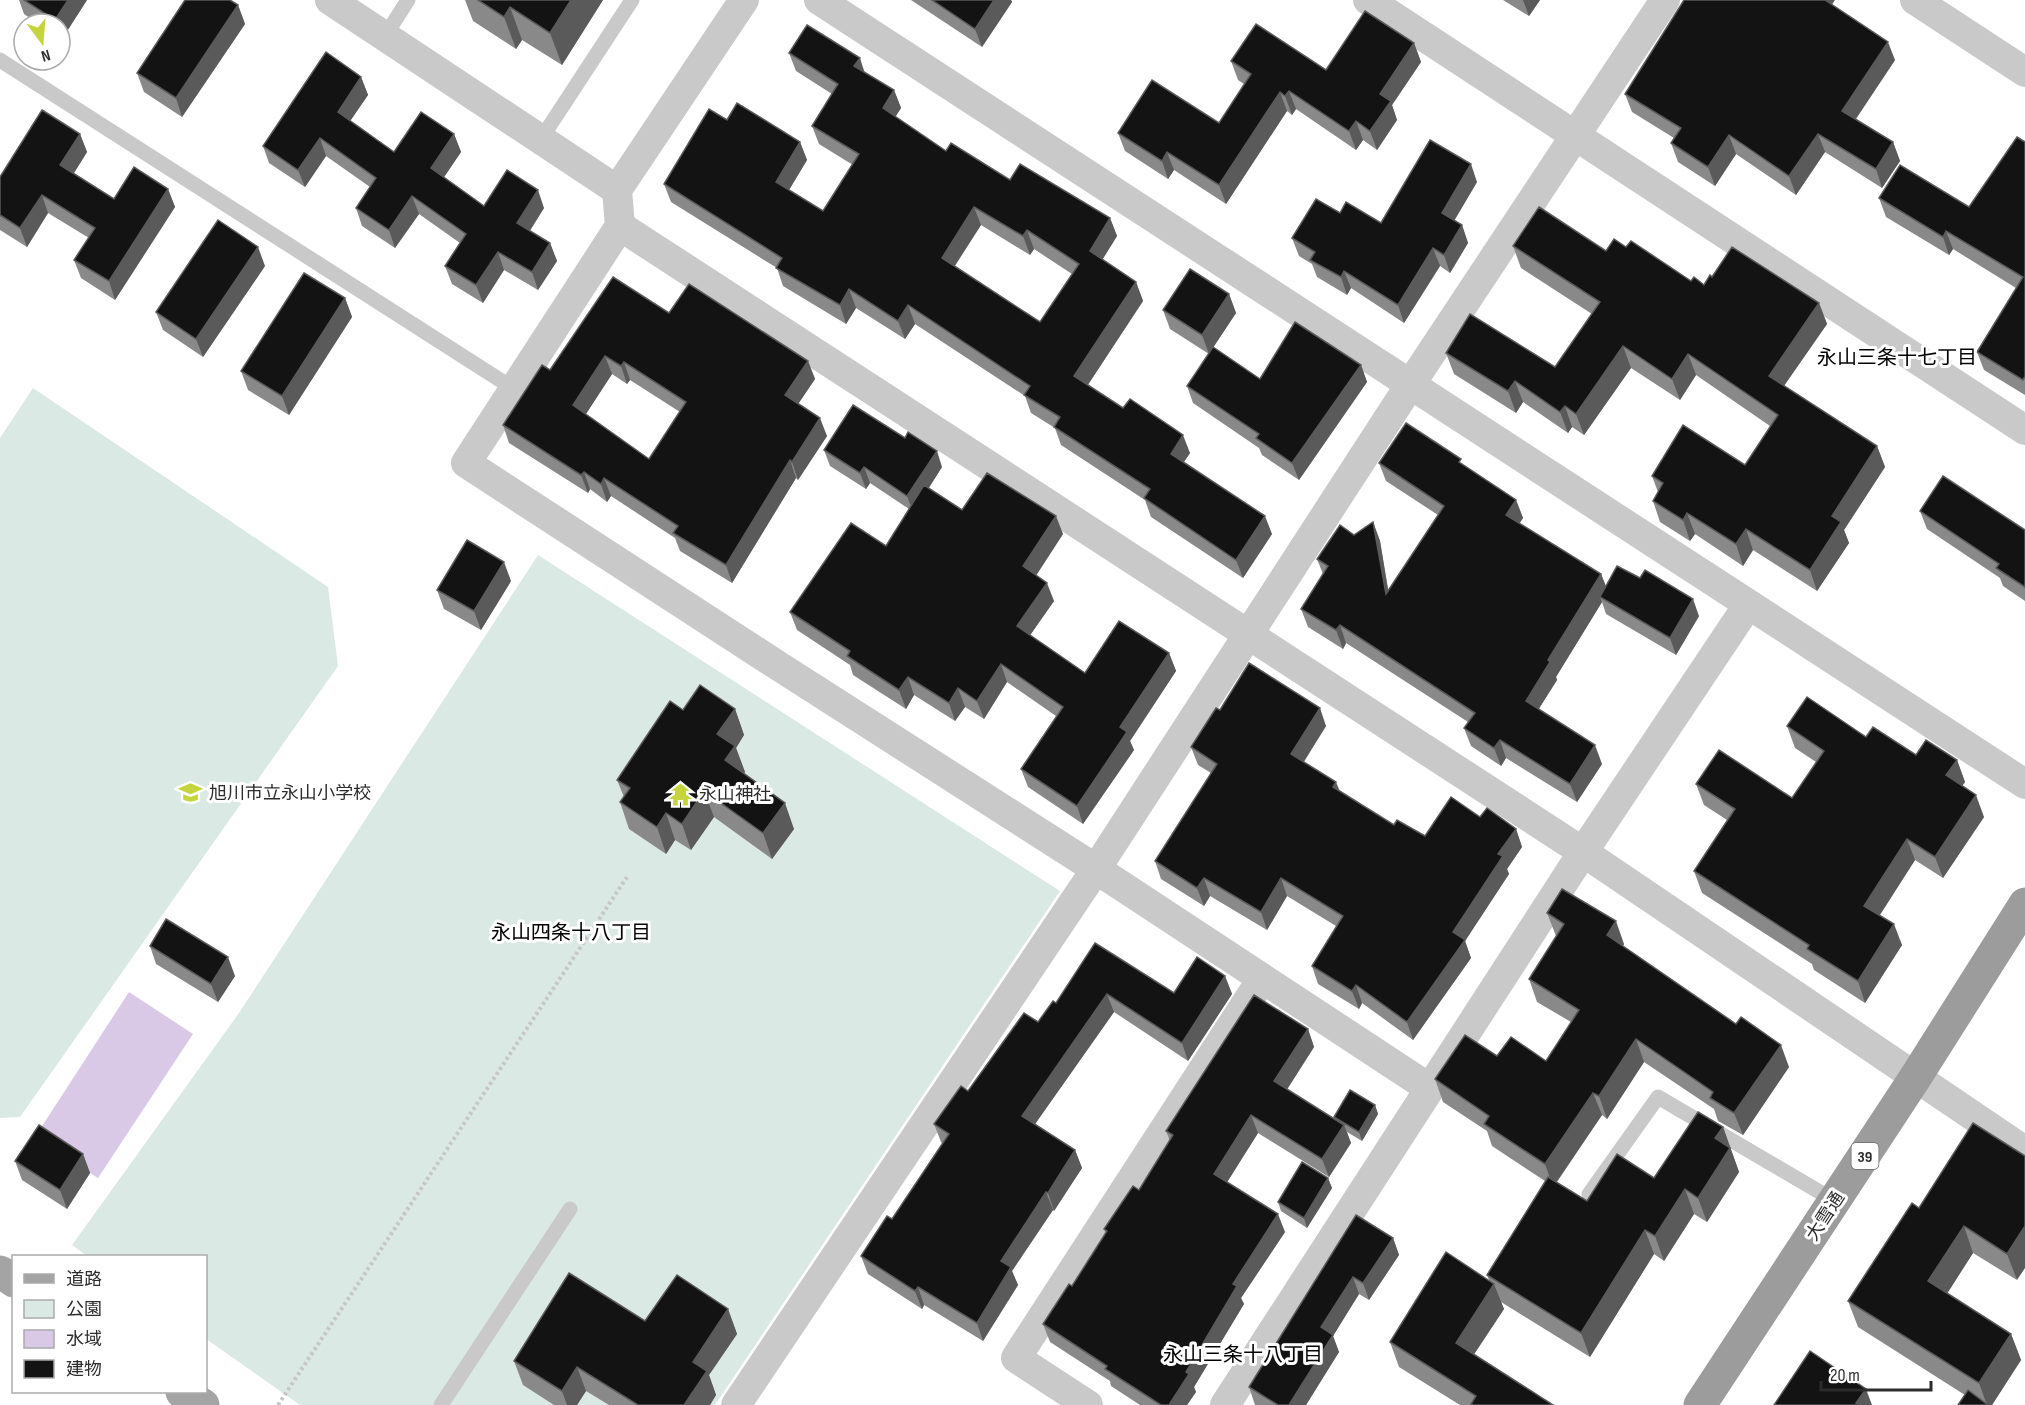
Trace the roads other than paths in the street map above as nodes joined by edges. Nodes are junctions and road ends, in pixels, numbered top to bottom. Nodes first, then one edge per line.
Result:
1 (330, 0) edge
2 (408, 0) edge
3 (632, 0) edge
4 (744, 0) edge
5 (819, 0) edge
6 (1368, 0) edge
7 (1665, 0) edge
8 (1915, 0) edge
9 (385, 36) junction
10 (0, 60) edge
11 (2025, 72) edge
12 (1576, 135) junction
13 (541, 139) junction
14 (617, 190) junction
15 (620, 226) junction
16 (1410, 385) junction
17 (514, 389) junction
18 (2025, 430) edge
19 (1748, 605) junction
20 (1249, 635) junction
21 (2025, 784) edge
22 (1583, 852) junction
23 (1096, 869) junction
24 (2025, 904) edge
25 (1262, 979) junction
26 (1915, 1078) junction
27 (1430, 1088) junction
28 (2025, 1151) edge
29 (1589, 1194) edge
30 (1835, 1201) junction
31 (570, 1209) dead end
32 (184, 1393) edge
33 (203, 1405) edge
34 (441, 1405) edge
35 (736, 1405) edge
36 (1088, 1405) edge
37 (1225, 1405) edge
38 (1700, 1405) edge

1 - 9 street
2 - 9 lane
3 - 13 lane
4 - 14 street
5 - 16 street
6 - 12 street
7 - 12 street
8 - 11 street
9 - 13 street
10 - 17 lane
12 - 16 street
12 - 18 street
13 - 14 street
14 - 15 street
15 - 17 street
15 - 20 street
16 - 19 street
16 - 20 street
17 - 23 street
19 - 21 street
19 - 22 street
20 - 22 street
20 - 23 street
22 - 26 street
22 - 27 street
23 - 25 street
23 - 35 street
24 - 26 highway, 大雪通 / 39
25 - 27 street
25 - 36 street
26 - 28 street
26 - 30 highway, 大雪通 / 39
27 - 37 street
29 - 30 lane
30 - 38 highway, 大雪通 / 39
31 - 34 lane
32 - 33 main road

